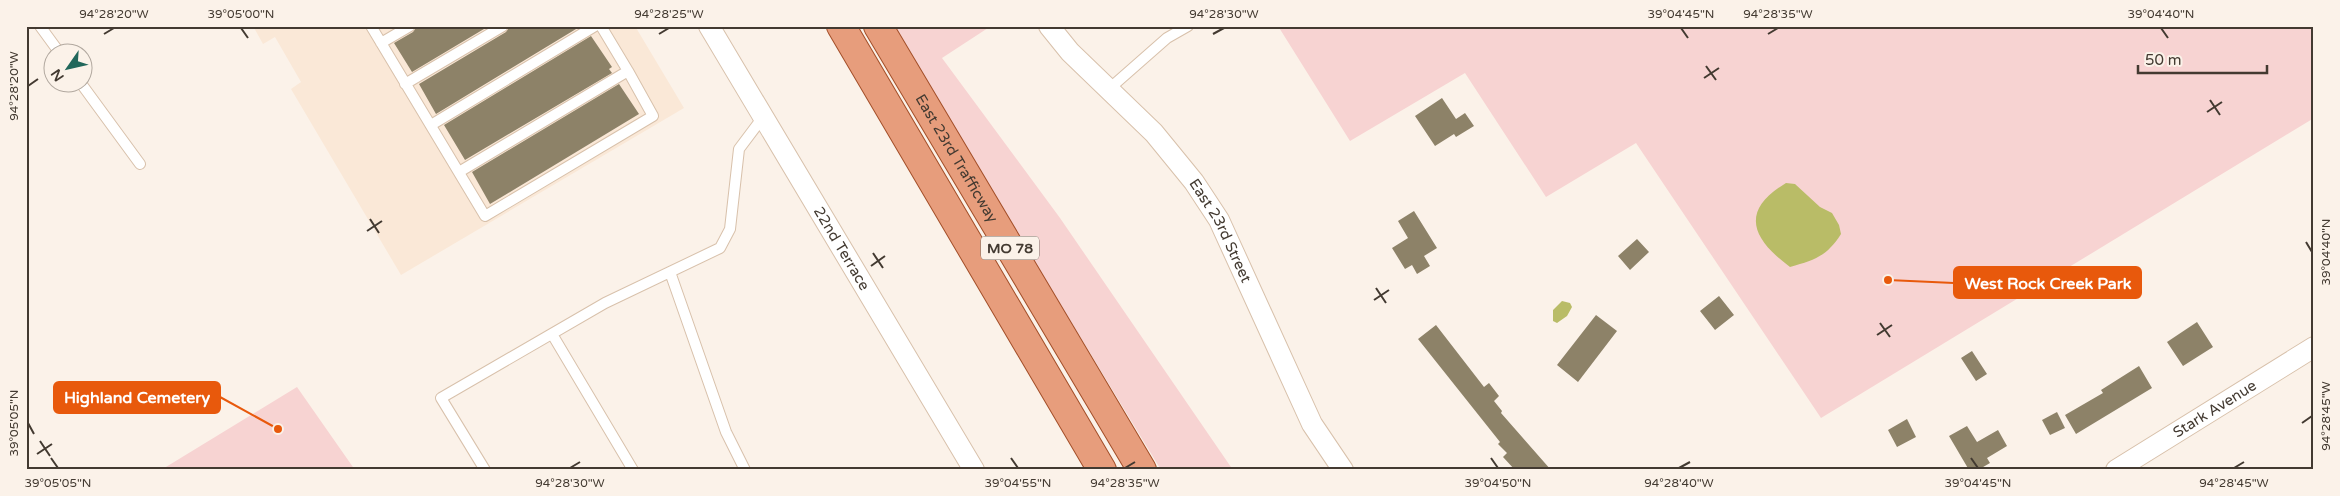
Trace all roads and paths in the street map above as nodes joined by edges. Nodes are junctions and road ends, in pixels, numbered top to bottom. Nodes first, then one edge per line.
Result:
1 (40, 26) edge
2 (371, 26) edge
3 (410, 26) edge
4 (503, 26) edge
5 (595, 26) edge
6 (600, 26) edge
7 (709, 26) edge
8 (840, 26) edge
9 (878, 26) edge
10 (1049, 26) edge
11 (1188, 26) edge
12 (52, 42) edge
13 (381, 43) junction
14 (628, 71) junction
15 (405, 84) junction
16 (1109, 89) junction
17 (87, 92) edge
18 (763, 117) junction
19 (431, 125) junction
20 (140, 164) dead end
21 (459, 172) junction
22 (670, 272) junction
23 (552, 334) junction
24 (2314, 347) edge
25 (484, 470) edge
26 (633, 470) edge
27 (745, 470) edge
28 (974, 470) edge
29 (1102, 470) edge
30 (1142, 470) edge
31 (1343, 470) edge
32 (2116, 470) edge

1 - 12 lane
2 - 13 lane
3 - 13 lane
4 - 15 lane
5 - 19 lane
6 - 14 lane
7 - 18 street, 22nd Terrace
8 - 29 main road, MO 78
9 - 30 main road, East 23rd Trafficway / MO 78
10 - 16 street, East 23rd Street
11 - 16 lane
13 - 15 lane
14 - 21 lane
14 - 21 lane
15 - 19 lane
16 - 31 street, East 23rd Street
17 - 20 lane
18 - 22 lane
18 - 28 street, 22nd Terrace
19 - 21 lane
22 - 23 lane
22 - 27 lane
23 - 25 lane
23 - 26 lane
24 - 32 street, Stark Avenue

